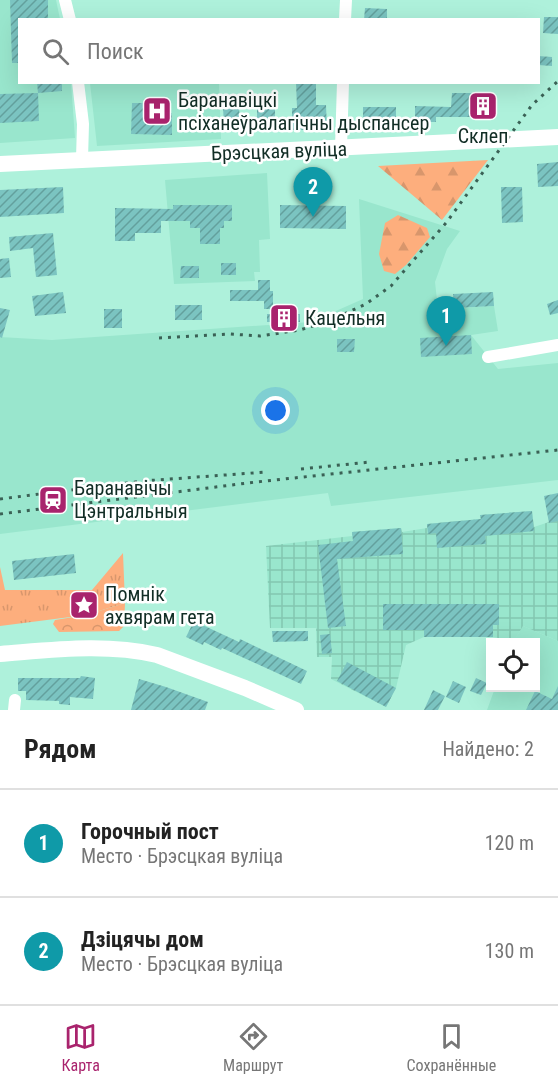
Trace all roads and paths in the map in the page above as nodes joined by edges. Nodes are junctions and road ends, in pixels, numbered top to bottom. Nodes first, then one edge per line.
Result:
1 (66, 0) edge
2 (346, 0) edge
3 (70, 18) edge
4 (345, 18) edge
5 (78, 84) edge
6 (344, 84) edge
7 (558, 137) edge
8 (342, 148) junction
9 (82, 159) junction
10 (0, 164) edge
11 (558, 345) edge
12 (488, 357) dead end
13 (0, 654) edge
14 (296, 710) edge

1 - 3 street
2 - 4 street
5 - 9 street
6 - 8 street
7 - 8 main road, Брэсцкая вуліца
8 - 9 main road, Брэсцкая вуліца
9 - 10 main road, Брэсцкая вуліца
11 - 12 street
13 - 14 main road

